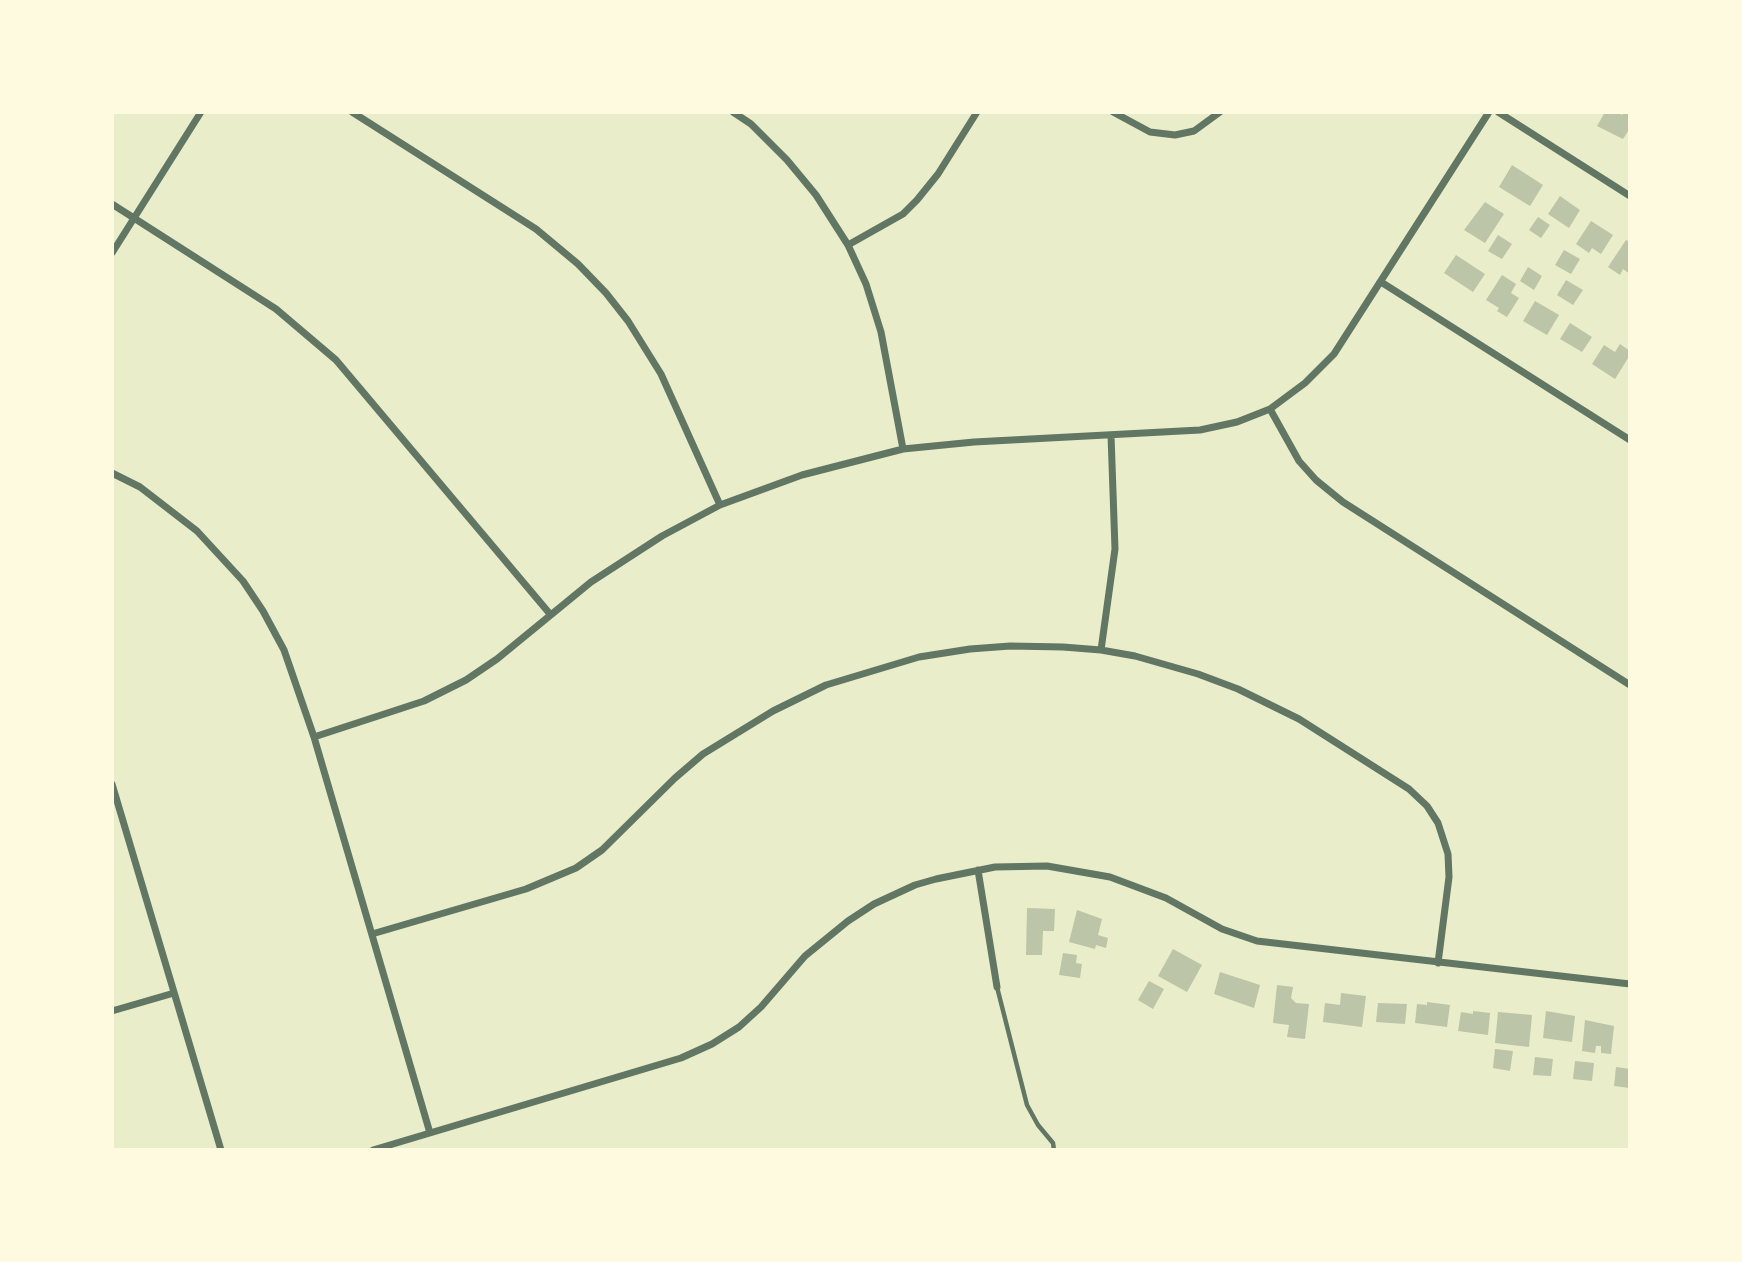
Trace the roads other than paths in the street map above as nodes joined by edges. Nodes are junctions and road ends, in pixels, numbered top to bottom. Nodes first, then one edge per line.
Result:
1 (201, 112) edge
2 (352, 112) edge
3 (733, 112) edge
4 (977, 112) edge
5 (1113, 112) edge
6 (1220, 112) edge
7 (1489, 112) edge
8 (1498, 112) edge
9 (1630, 196) edge
10 (112, 204) edge
11 (134, 217) junction
12 (848, 245) junction
13 (112, 253) edge
14 (1381, 282) junction
15 (1270, 409) junction
16 (1111, 435) junction
17 (1630, 440) edge
18 (903, 449) junction
19 (112, 473) edge
20 (720, 505) junction
21 (550, 614) junction
22 (1101, 650) junction
23 (1630, 685) edge
24 (314, 737) junction
25 (112, 784) edge
26 (978, 870) junction
27 (372, 934) junction
28 (1438, 963) junction
29 (1630, 984) edge
30 (997, 987) joint
31 (174, 993) junction
32 (112, 1011) edge
33 (430, 1133) junction
34 (220, 1150) edge
35 (373, 1150) edge
36 (1055, 1150) edge

1 - 11 street
2 - 20 street
3 - 12 street
4 - 12 street
5 - 6 street
7 - 14 street
8 - 9 street
10 - 11 street
11 - 13 street
11 - 21 street
12 - 18 street
14 - 15 street
14 - 17 street
15 - 16 street
15 - 23 street
16 - 18 street
16 - 22 street
18 - 20 street
19 - 24 street
20 - 21 street
21 - 24 street
22 - 27 street
22 - 28 street
24 - 27 street
25 - 31 street
26 - 28 street
26 - 30 street
26 - 33 street
27 - 33 street
28 - 29 street
30 - 36 lane
31 - 32 street
31 - 34 street
33 - 35 street

